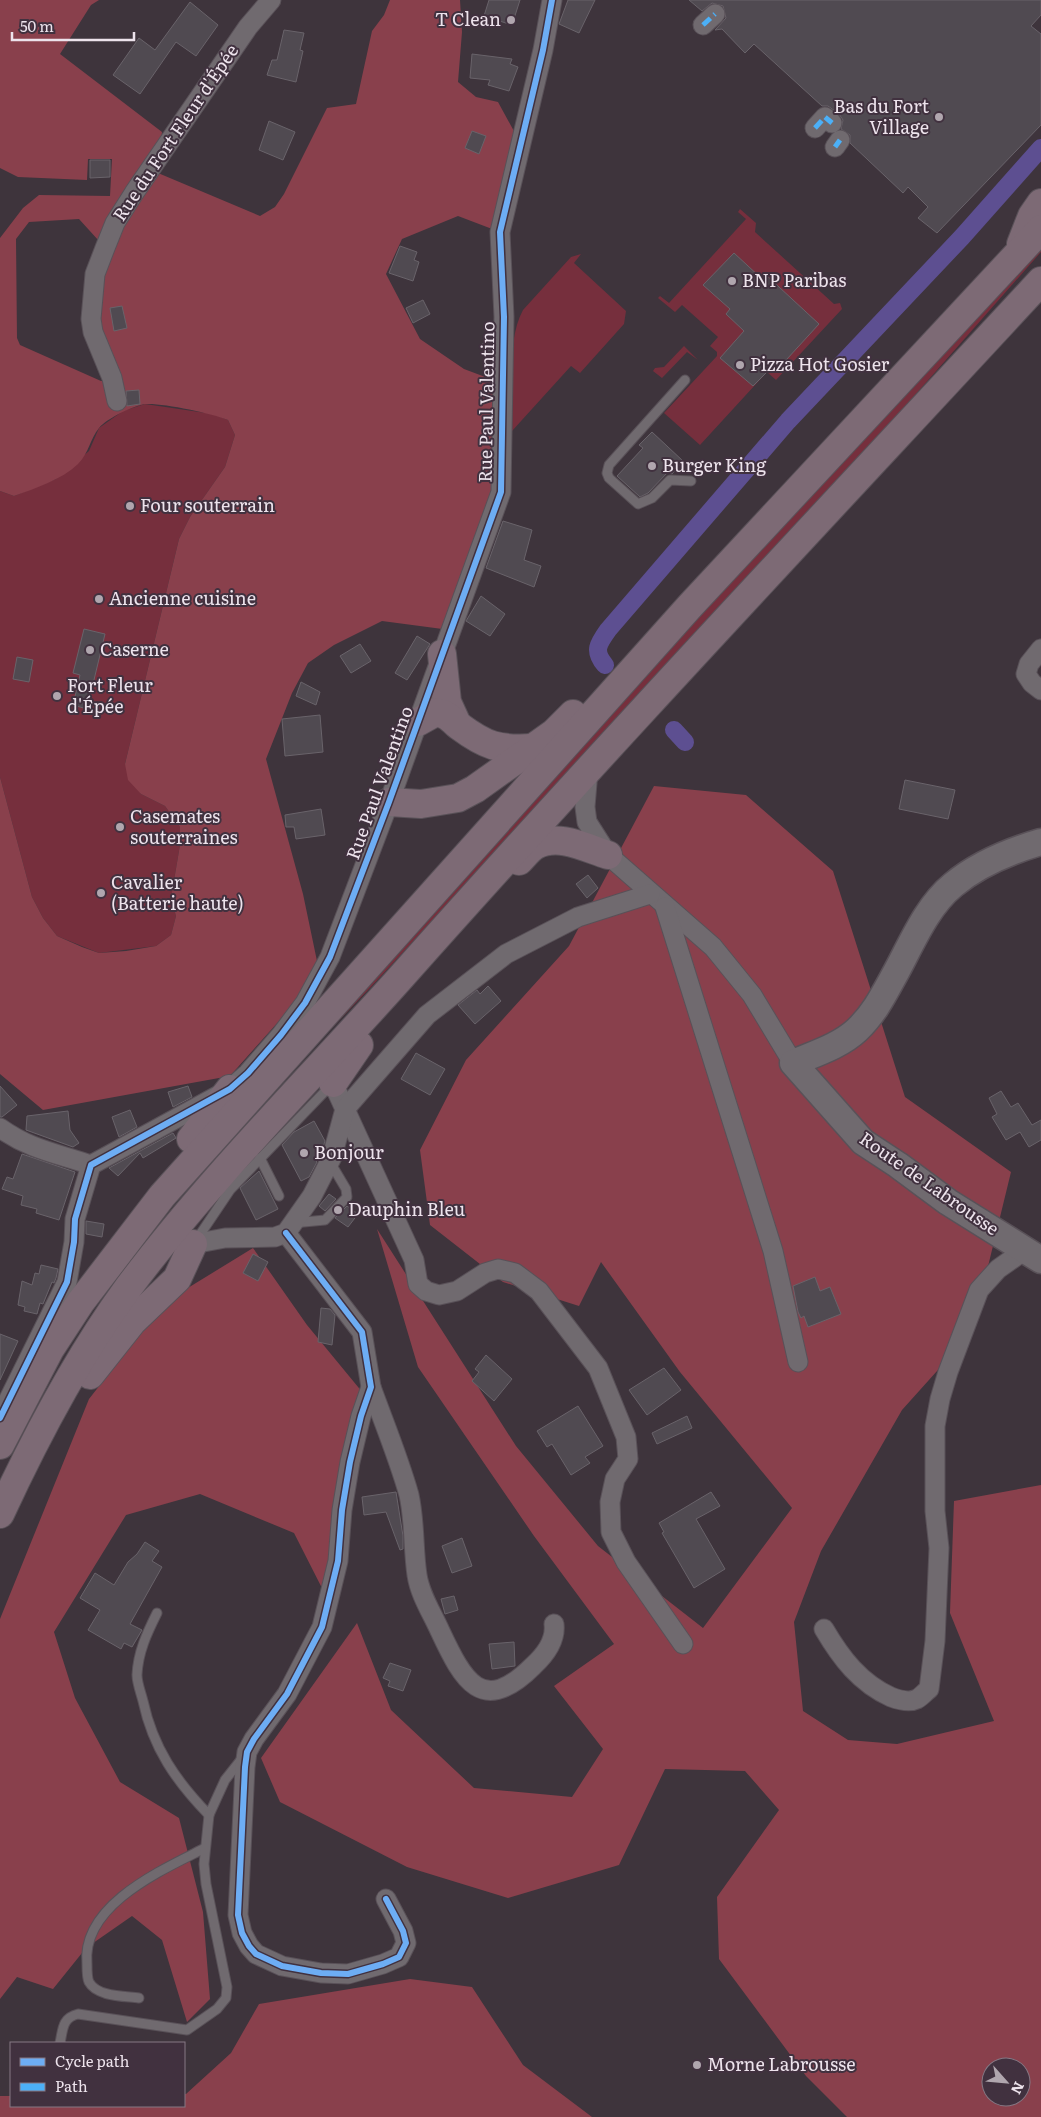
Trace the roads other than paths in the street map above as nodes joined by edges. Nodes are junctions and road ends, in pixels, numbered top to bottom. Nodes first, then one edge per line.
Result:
1 (271, 0) edge
2 (552, 0) edge
3 (1041, 203) edge
4 (1041, 229) edge
5 (1017, 255) junction
6 (1041, 282) edge
7 (685, 380) dead end
8 (117, 401) dead end
9 (691, 481) dead end
10 (690, 606) junction
11 (1041, 649) edge
12 (442, 654) junction
13 (1041, 690) edge
14 (418, 722) junction
15 (457, 724) junction
16 (532, 748) junction
17 (588, 771) junction
18 (390, 802) junction
19 (1041, 842) edge
20 (608, 856) junction
21 (477, 892) junction
22 (650, 894) junction
23 (665, 907) junction
24 (437, 936) junction
25 (793, 1063) junction
26 (333, 1083) junction
27 (230, 1089) junction
28 (344, 1109) junction
29 (0, 1128) edge
30 (260, 1158) junction
31 (330, 1162) junction
32 (91, 1165) junction
33 (162, 1196) junction
34 (279, 1196) dead end
35 (290, 1228) junction
36 (193, 1244) junction
37 (1033, 1255) edge
38 (798, 1362) dead end
39 (372, 1387) junction
40 (0, 1418) edge
41 (0, 1445) edge
42 (20, 1471) junction
43 (0, 1514) edge
44 (157, 1613) dead end
45 (554, 1624) dead end
46 (824, 1629) dead end
47 (683, 1644) dead end
48 (247, 1752) junction
49 (209, 1815) junction
50 (205, 1848) junction
51 (386, 1899) dead end
52 (139, 1998) dead end
53 (60, 2042) edge

1 - 8 street, Rue du Fort Fleur d'Épée
2 - 12 street, Rue Paul Valentino
3 - 5 highway
4 - 5 highway
5 - 10 highway
6 - 17 highway
7 - 9 lane
10 - 16 highway
10 - 33 highway
11 - 13 street
12 - 14 street, Rue Paul Valentino
12 - 15 highway
14 - 15 highway
14 - 18 street, Rue Paul Valentino
15 - 16 highway
16 - 18 highway
17 - 20 street, Route de Labrousse
17 - 21 highway
18 - 27 street, Rue Paul Valentino
19 - 25 street
20 - 21 highway
20 - 22 street, Route de Labrousse
21 - 24 highway
22 - 23 street, Route de Labrousse
22 - 28 street
23 - 25 street, Route de Labrousse
23 - 38 street
24 - 26 highway
24 - 42 highway
25 - 37 street, Route de Labrousse
26 - 28 street
26 - 30 lane
27 - 32 street, Rue Paul Valentino
27 - 33 highway
28 - 31 street
28 - 47 street
29 - 32 street
30 - 34 lane
30 - 36 lane
31 - 35 street
31 - 35 lane
32 - 40 street
33 - 41 highway
35 - 36 street
35 - 39 street
36 - 42 highway
37 - 46 street
39 - 45 street
39 - 48 street
42 - 43 highway
44 - 49 lane
48 - 49 lane
48 - 51 street
49 - 50 lane
50 - 52 lane
50 - 53 lane

